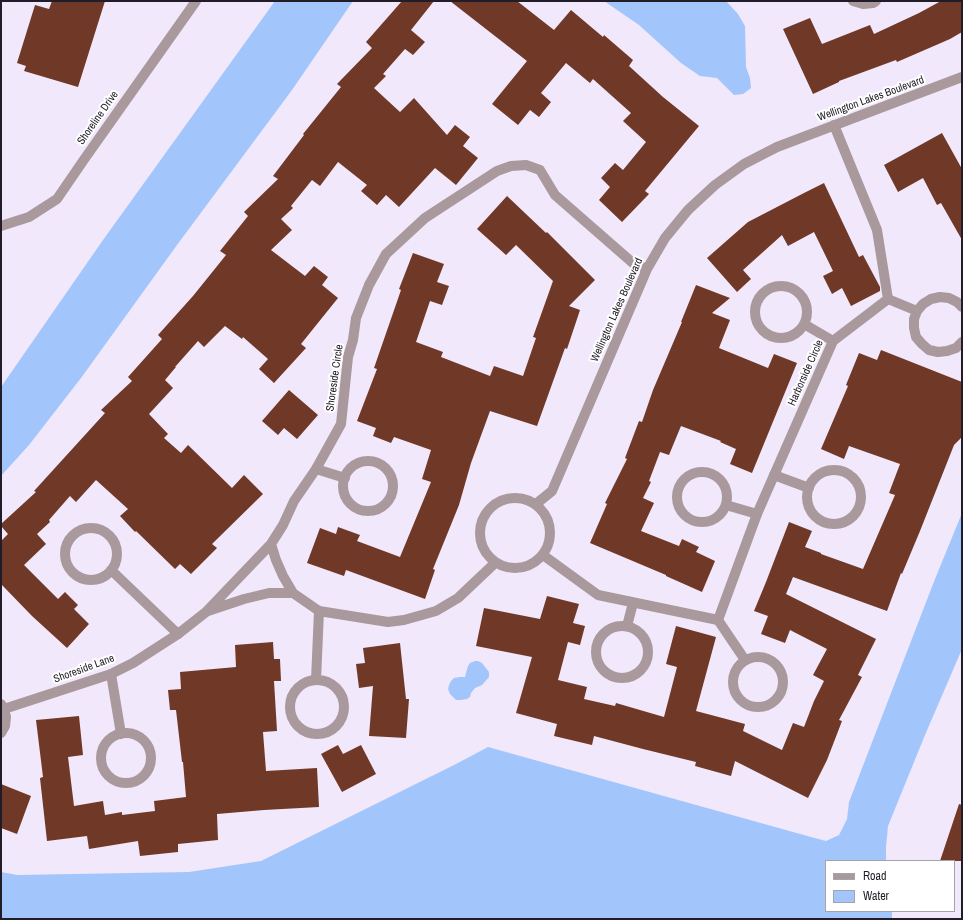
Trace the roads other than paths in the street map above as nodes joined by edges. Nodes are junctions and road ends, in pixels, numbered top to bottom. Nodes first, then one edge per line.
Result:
1 (196, 1) edge
2 (853, 1) edge
3 (876, 1) edge
4 (962, 77) edge
5 (834, 125) junction
6 (1, 226) edge
7 (647, 269) junction
8 (888, 299) junction
9 (962, 308) edge
10 (918, 311) junction
11 (804, 324) junction
12 (833, 341) junction
13 (962, 342) edge
14 (316, 469) junction
15 (774, 475) junction
16 (345, 478) junction
17 (809, 488) junction
18 (536, 504) junction
19 (726, 506) junction
20 (757, 514) junction
21 (271, 544) junction
22 (543, 555) junction
23 (495, 563) junction
24 (111, 570) junction
25 (293, 593) junction
26 (633, 603) junction
27 (318, 611) junction
28 (206, 612) junction
29 (718, 620) junction
30 (627, 626) junction
31 (178, 634) junction
32 (745, 660) junction
33 (111, 674) junction
34 (316, 680) junction
35 (3, 707) edge
36 (1, 733) edge
37 (121, 734) junction

1 - 6 street, Shoreline Drive
2 - 3 street
4 - 5 street, Wellington Lakes Boulevard
5 - 7 street, Wellington Lakes Boulevard
5 - 8 street
7 - 14 street, Shoreside Circle
7 - 18 street, Wellington Lakes Boulevard
8 - 10 street
8 - 12 street, Harborside Circle
9 - 10 street
10 - 13 street
11 - 11 street
11 - 12 street
12 - 15 street, Harborside Circle
14 - 16 street
14 - 21 street, Shoreside Circle
15 - 17 street
15 - 20 street, Harborside Circle
16 - 16 street
17 - 17 street
18 - 22 street
18 - 23 street
19 - 19 street
19 - 20 street
20 - 29 street, Harborside Circle
21 - 25 street
21 - 28 street, Shoreside Lane
22 - 23 street
22 - 26 street
23 - 27 street
24 - 24 street
24 - 31 street
25 - 27 street
25 - 28 street, Shoreside Lane
26 - 29 street
26 - 30 street
27 - 34 street
28 - 31 street, Shoreside Lane
29 - 32 street
30 - 30 street
31 - 33 street, Shoreside Lane
32 - 32 street
33 - 35 street, Shoreside Lane
33 - 37 street
34 - 34 street
35 - 36 street, Shoreside Lane
37 - 37 street

